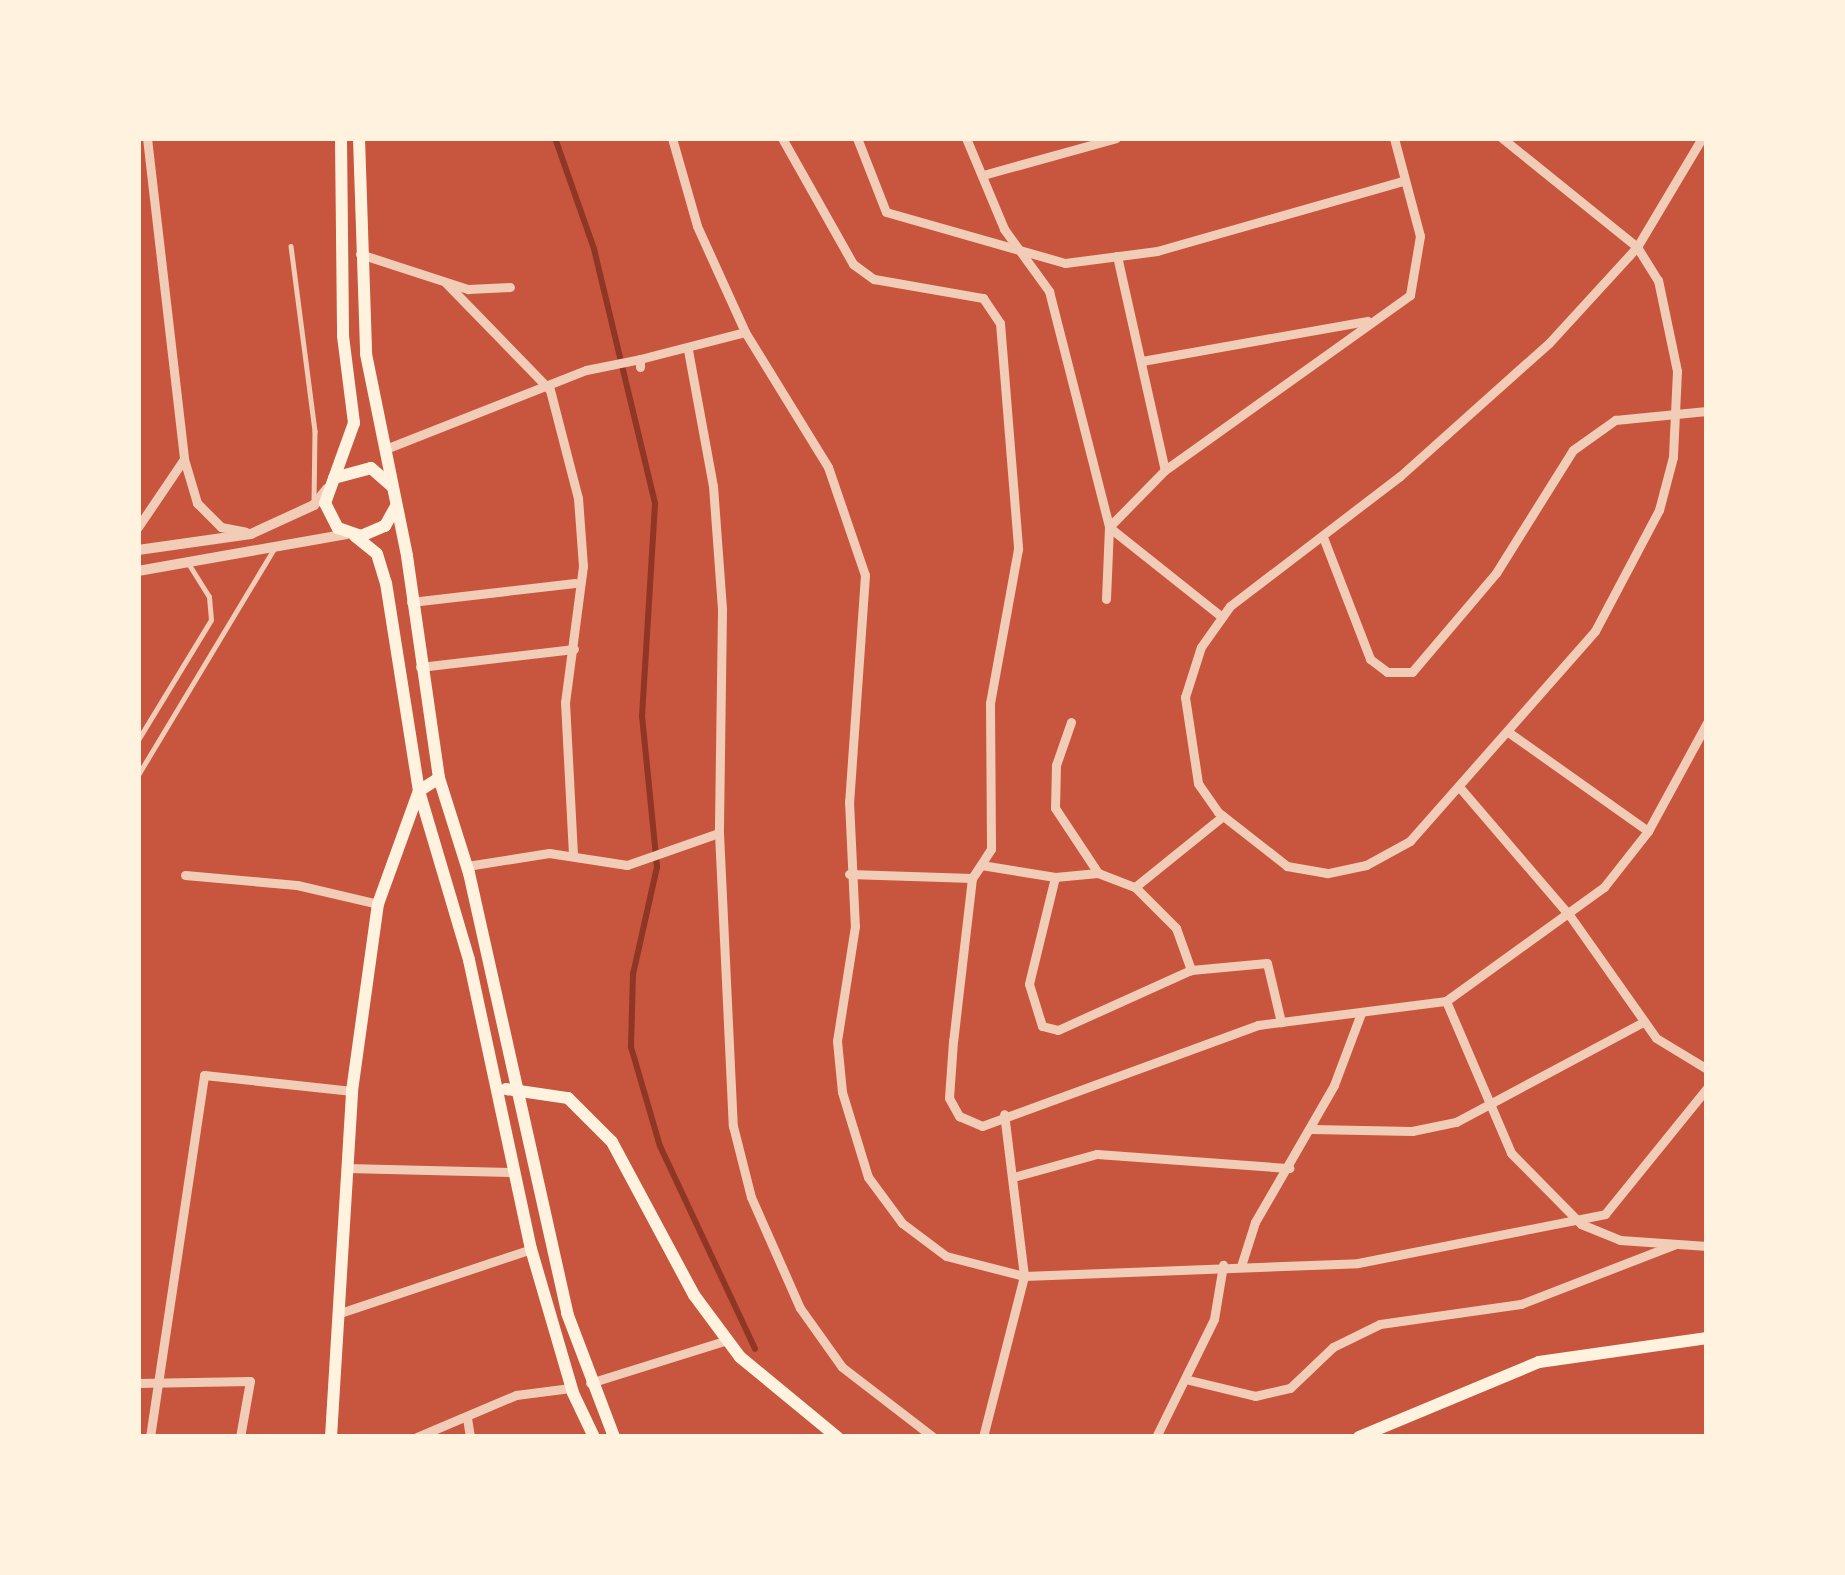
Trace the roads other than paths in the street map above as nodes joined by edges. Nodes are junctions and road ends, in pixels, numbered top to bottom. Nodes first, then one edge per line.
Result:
1 (147, 138) edge
2 (341, 138) edge
3 (359, 138) edge
4 (672, 138) edge
5 (857, 138) edge
6 (966, 138) edge
7 (1116, 138) edge
8 (1394, 138) edge
9 (1502, 138) edge
10 (1702, 138) edge
11 (787, 139) edge
12 (1517, 143) edge
13 (983, 176) junction
14 (1403, 181) junction
15 (138, 194) edge
16 (152, 200) junction
17 (291, 246) dead end
18 (1636, 248) junction
19 (360, 254) junction
20 (1022, 256) junction
21 (1117, 256) junction
22 (446, 283) junction
23 (510, 287) dead end
24 (1369, 320) junction
25 (745, 332) junction
26 (688, 350) junction
27 (1142, 361) junction
28 (550, 391) junction
29 (1707, 411) edge
30 (1672, 414) junction
31 (388, 448) junction
32 (184, 459) junction
33 (1165, 470) junction
34 (330, 484) junction
35 (395, 500) junction
36 (314, 505) junction
37 (138, 527) edge
38 (1109, 527) junction
39 (251, 533) junction
40 (351, 535) junction
41 (1323, 537) junction
42 (138, 550) edge
43 (273, 550) junction
44 (188, 563) junction
45 (138, 571) edge
46 (575, 583) junction
47 (1106, 599) dead end
48 (411, 602) junction
49 (1222, 617) junction
50 (574, 649) junction
51 (421, 667) junction
52 (1071, 722) dead end
53 (1707, 723) edge
54 (1511, 734) junction
55 (138, 740) edge
56 (138, 775) edge
57 (439, 778) junction
58 (1461, 789) junction
59 (418, 791) junction
60 (1223, 816) junction
61 (1648, 831) junction
62 (718, 833) junction
63 (573, 856) junction
64 (466, 866) junction
65 (185, 874) dead end
66 (849, 874) junction
67 (1098, 874) junction
68 (1055, 877) junction
69 (972, 878) junction
70 (1135, 887) junction
71 (378, 904) junction
72 (1570, 916) junction
73 (1191, 970) junction
74 (1446, 1001) junction
75 (1361, 1013) junction
76 (1281, 1022) junction
77 (1643, 1022) junction
78 (1707, 1069) edge
79 (512, 1088) junction
80 (1707, 1088) edge
81 (492, 1090) junction
82 (352, 1091) junction
83 (1491, 1108) junction
84 (1004, 1114) junction
85 (1312, 1129) junction
86 (347, 1168) junction
87 (1289, 1168) junction
88 (512, 1172) junction
89 (1017, 1176) junction
90 (1581, 1224) junction
91 (1676, 1244) junction
92 (1707, 1246) edge
93 (531, 1249) junction
94 (1223, 1264) junction
95 (1241, 1266) junction
96 (1024, 1276) junction
97 (335, 1314) junction
98 (1707, 1338) edge
99 (727, 1340) junction
100 (1189, 1380) junction
101 (155, 1381) junction
102 (138, 1383) edge
103 (590, 1383) junction
104 (572, 1388) junction
105 (467, 1418) junction
106 (150, 1437) edge
107 (240, 1437) edge
108 (331, 1437) edge
109 (417, 1437) edge
110 (470, 1437) edge
111 (594, 1437) edge
112 (614, 1437) edge
113 (837, 1437) edge
114 (933, 1437) edge
115 (983, 1437) edge
116 (1156, 1437) edge
117 (1359, 1437) edge

1 - 16 street
2 - 34 main road
3 - 19 main road
4 - 25 street
5 - 20 street
6 - 13 street
7 - 13 street
8 - 14 street
9 - 12 street
10 - 18 street
11 - 69 street
12 - 18 street
13 - 20 street
14 - 21 street
14 - 24 street
15 - 16 street
16 - 32 street
17 - 36 lane
18 - 30 street
18 - 41 street
19 - 22 street
19 - 31 main road
20 - 21 street
20 - 38 street
21 - 27 street
22 - 23 street
22 - 28 street
24 - 27 street
24 - 33 street
25 - 26 street
25 - 66 street
26 - 28 street
26 - 62 street
27 - 33 street
28 - 31 street
28 - 46 street
29 - 30 street
30 - 41 street
30 - 54 street
31 - 35 main road
32 - 37 street
32 - 39 street
33 - 38 street
34 - 35 main road
34 - 36 street
34 - 40 main road
35 - 40 main road
35 - 48 main road
36 - 39 street
38 - 47 street
38 - 49 street
39 - 42 street
40 - 43 street
40 - 59 main road
41 - 49 street
43 - 44 street
43 - 56 lane
44 - 45 street
44 - 55 lane
46 - 48 street
46 - 50 street
48 - 51 main road
49 - 60 street
50 - 51 street
50 - 63 street
51 - 57 main road
52 - 67 street
53 - 61 street
54 - 58 street
54 - 61 street
57 - 59 main road
57 - 64 main road
58 - 60 street
58 - 72 street
59 - 71 main road
59 - 81 main road
60 - 70 street
61 - 72 street
62 - 63 street
62 - 114 street
63 - 64 street
64 - 79 main road
65 - 71 street
66 - 69 street
66 - 96 street
67 - 68 street
67 - 70 street
68 - 69 street
68 - 73 street
69 - 84 street
70 - 73 street
71 - 82 main road
72 - 74 street
72 - 77 street
73 - 76 street
74 - 75 street
74 - 83 street
75 - 76 street
75 - 85 street
76 - 84 street
77 - 78 street
77 - 83 street
79 - 81 main road
79 - 99 main road
79 - 103 main road
80 - 90 street
81 - 88 main road
82 - 86 main road
82 - 101 street
83 - 85 street
83 - 90 street
84 - 89 street
85 - 87 street
86 - 88 street
86 - 97 main road
87 - 89 street
87 - 95 street
88 - 93 main road
89 - 96 street
90 - 91 street
90 - 95 street
91 - 92 street
91 - 100 street
93 - 97 street
93 - 104 main road
94 - 95 street
94 - 96 street
94 - 100 street
96 - 115 street
97 - 108 main road
98 - 117 main road
99 - 103 street
99 - 113 main road
100 - 116 street
101 - 102 street
101 - 106 street
101 - 107 street
103 - 104 main road
103 - 112 main road
104 - 105 street
104 - 111 main road
105 - 109 street
105 - 110 street

